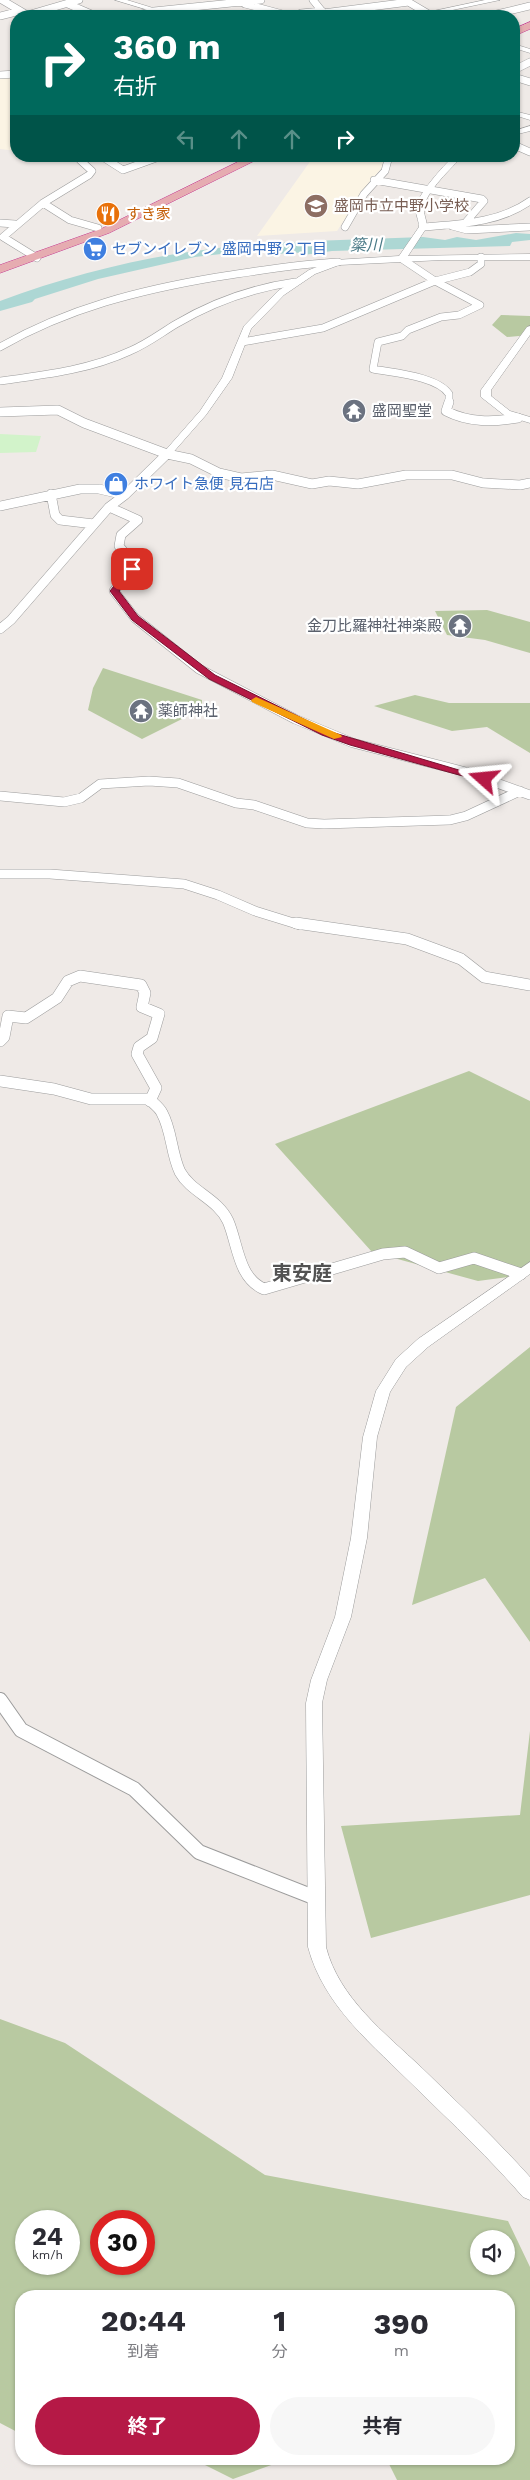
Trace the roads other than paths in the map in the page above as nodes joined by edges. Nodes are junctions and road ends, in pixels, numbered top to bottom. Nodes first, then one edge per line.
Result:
1 (2, 0) edge
2 (79, 0) edge
3 (119, 0) edge
4 (262, 0) edge
5 (496, 0) edge
6 (523, 0) edge
7 (407, 1) edge
8 (238, 2) junction
9 (68, 4) junction
10 (530, 5) edge
11 (356, 9) joint
12 (18, 10) edge
13 (48, 10) edge
14 (82, 10) edge
15 (151, 10) edge
16 (163, 10) edge
17 (268, 10) edge
18 (348, 10) edge
19 (421, 10) edge
20 (451, 10) edge
21 (511, 10) edge
22 (82, 162) edge
23 (110, 162) edge
24 (145, 162) edge
25 (235, 162) edge
26 (247, 162) edge
27 (387, 162) edge
28 (452, 162) edge
29 (374, 180) junction
30 (432, 190) junction
31 (530, 202) edge
32 (44, 203) junction
33 (466, 222) junction
34 (0, 223) edge
35 (15, 224) junction
36 (448, 224) junction
37 (345, 227) dead end
38 (530, 227) edge
39 (98, 228) junction
40 (422, 229) junction
41 (34, 256) junction
42 (404, 256) junction
43 (481, 257) junction
44 (530, 257) edge
45 (338, 262) junction
46 (0, 265) edge
47 (0, 269) edge
48 (434, 281) junction
49 (296, 282) junction
50 (530, 329) edge
51 (242, 342) junction
52 (0, 347) edge
53 (0, 381) edge
54 (0, 412) edge
55 (518, 418) junction
56 (530, 420) edge
57 (167, 454) junction
58 (530, 483) edge
59 (51, 494) junction
60 (125, 495) junction
61 (0, 506) edge
62 (109, 508) junction
63 (94, 524) junction
64 (0, 629) edge
65 (520, 791) junction
66 (530, 794) edge
67 (0, 796) edge
68 (0, 874) edge
69 (530, 985) edge
70 (0, 1041) edge
71 (0, 1081) edge
72 (150, 1100) junction
73 (525, 1271) edge
74 (0, 1700) edge
75 (316, 1898) junction
76 (530, 2191) edge

1 - 12 street
2 - 9 street
3 - 15 street
4 - 8 street
5 - 20 street
6 - 10 street
7 - 11 street
7 - 19 street
8 - 16 street
8 - 17 street
9 - 13 street
9 - 14 street
10 - 21 street
11 - 18 street
22 - 32 street
23 - 24 street
25 - 39 highway
26 - 41 highway
27 - 29 street
28 - 30 street
29 - 30 street
29 - 37 street
30 - 33 street
30 - 40 street
31 - 33 street
32 - 35 street
32 - 39 street
33 - 36 street
34 - 35 street
35 - 41 street
36 - 38 street
36 - 40 street
39 - 41 highway
40 - 42 street
41 - 46 highway
41 - 47 highway
42 - 43 street
42 - 45 street
42 - 48 street
43 - 44 street
43 - 48 street
45 - 49 street
45 - 52 street
48 - 51 street
48 - 55 street
49 - 51 street
49 - 53 street
50 - 55 street
51 - 57 street
54 - 57 street
55 - 56 street
57 - 58 street
57 - 60 street
59 - 60 street
59 - 61 street
59 - 63 street
60 - 62 street
62 - 63 street
62 - 65 street
63 - 64 street
65 - 66 street
65 - 67 street
68 - 69 street
70 - 72 street
71 - 72 street
72 - 73 street
73 - 75 street
74 - 75 street
75 - 76 street

